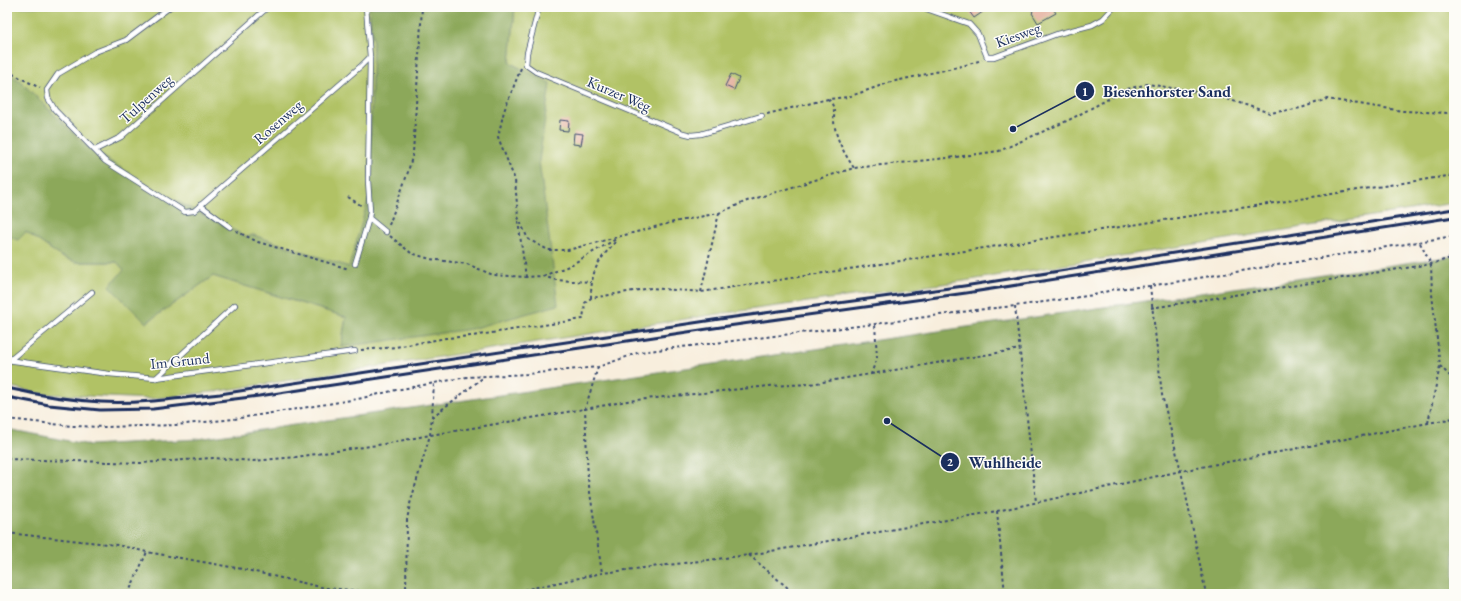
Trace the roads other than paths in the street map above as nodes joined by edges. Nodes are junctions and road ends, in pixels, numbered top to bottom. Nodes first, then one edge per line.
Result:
1 (170, 7) edge
2 (268, 7) edge
3 (366, 7) edge
4 (539, 7) edge
5 (921, 7) edge
6 (1114, 7) edge
7 (370, 57) junction
8 (762, 116) road end
9 (95, 150) junction
10 (200, 204) junction
11 (369, 218) junction
12 (230, 227) road end
13 (386, 232) road end
14 (355, 264) road end
15 (92, 292) dead end
16 (235, 306) dead end
17 (355, 351) road end
18 (8, 360) edge
19 (156, 378) junction

1 - 9 lane
2 - 9 lane, Tulpenweg
3 - 7 lane
4 - 8 lane, Kurzer Weg
5 - 6 lane, Kiesweg
7 - 10 lane, Rosenweg
7 - 11 lane
9 - 10 lane, Rosenweg
10 - 12 lane
11 - 13 lane
11 - 14 lane
15 - 18 lane
16 - 19 lane
17 - 19 lane, Im Grund
18 - 19 lane, Im Grund

